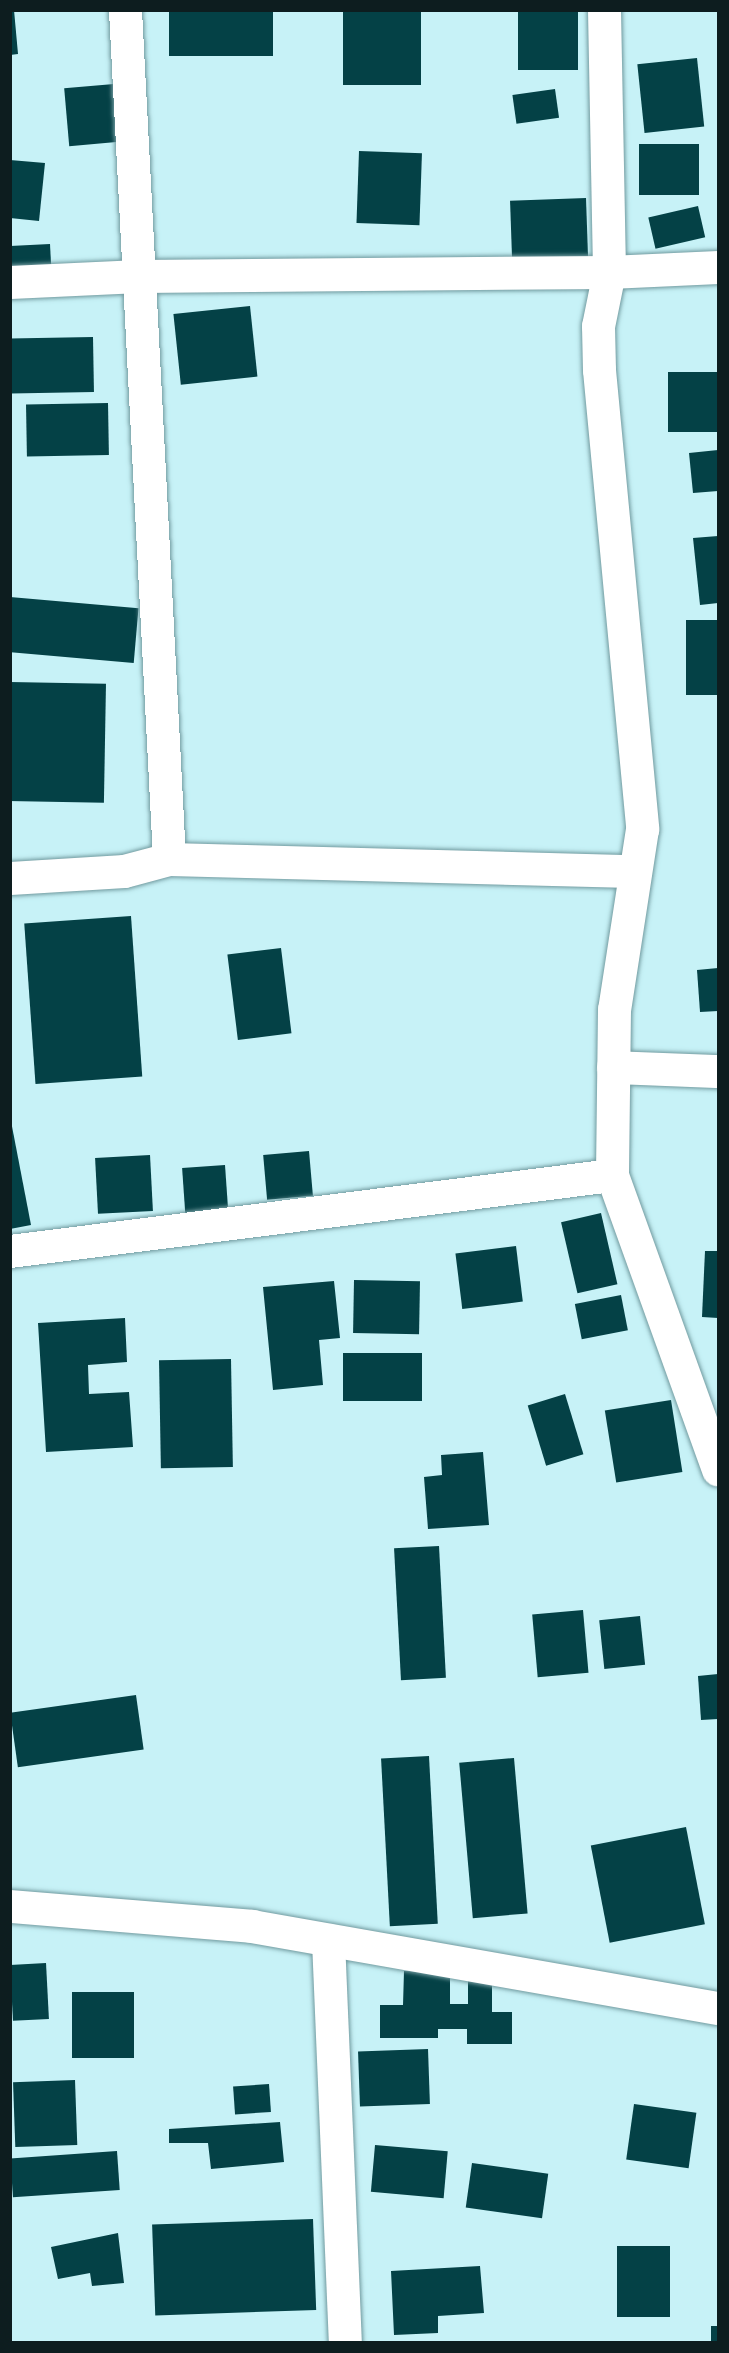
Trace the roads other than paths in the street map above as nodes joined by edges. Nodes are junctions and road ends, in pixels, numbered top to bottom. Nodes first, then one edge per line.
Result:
1 (125, 10) edge
2 (604, 10) edge
3 (718, 267) edge
4 (609, 272) junction
5 (138, 276) junction
6 (10, 282) edge
7 (169, 859) junction
8 (632, 871) junction
9 (10, 878) edge
10 (614, 1067) junction
11 (718, 1071) edge
12 (612, 1175) junction
13 (10, 1251) edge
14 (718, 1469) edge
15 (10, 1906) edge
16 (328, 1940) junction
17 (718, 2008) edge
18 (345, 2343) edge

1 - 5 street
2 - 4 street
3 - 4 street
4 - 5 street
4 - 8 street
5 - 6 street
5 - 7 street
7 - 8 street
7 - 9 street
8 - 10 street
10 - 11 street
10 - 12 street
12 - 13 street
12 - 14 street
15 - 16 street
16 - 17 street
16 - 18 street

